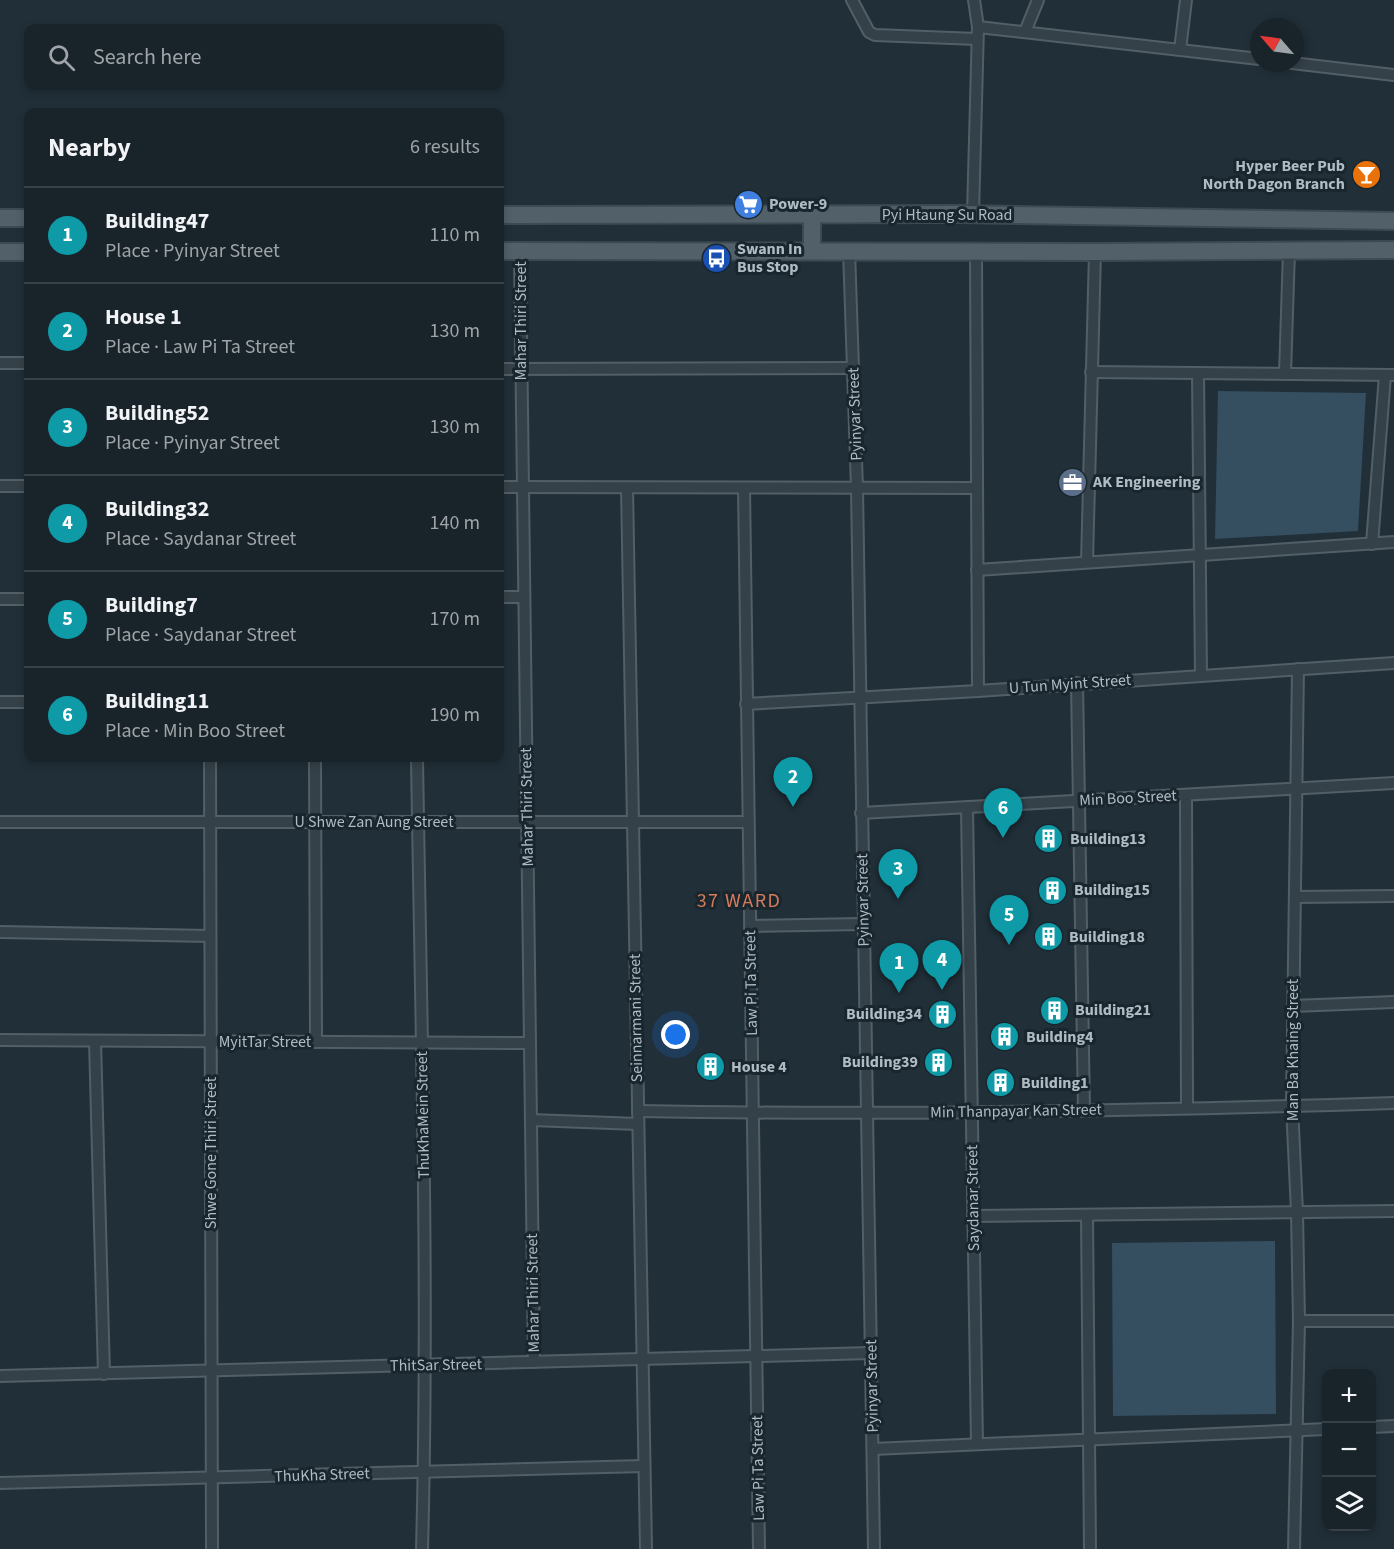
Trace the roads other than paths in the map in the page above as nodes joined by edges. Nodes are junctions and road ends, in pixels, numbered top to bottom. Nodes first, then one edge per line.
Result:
1 (852, 0) edge
2 (974, 0) edge
3 (1038, 0) edge
4 (1186, 0) edge
5 (978, 27) junction
6 (1025, 32) junction
7 (977, 39) junction
8 (1180, 50) junction
9 (1250, 58) edge
10 (1304, 64) edge
11 (1394, 75) edge
12 (973, 214) junction
13 (504, 215) edge
14 (812, 215) junction
15 (0, 218) edge
16 (24, 218) edge
17 (1394, 221) edge
18 (812, 250) junction
19 (849, 250) junction
20 (1394, 250) edge
21 (504, 251) edge
22 (520, 251) junction
23 (1289, 251) junction
24 (0, 252) edge
25 (24, 252) edge
26 (976, 252) junction
27 (1095, 252) junction
28 (0, 363) edge
29 (24, 363) edge
30 (854, 368) junction
31 (504, 369) edge
32 (521, 369) junction
33 (1091, 372) junction
34 (1198, 373) junction
35 (1285, 374) junction
36 (1390, 375) edge
37 (0, 486) edge
38 (24, 486) edge
39 (504, 488) edge
40 (523, 488) junction
41 (627, 488) junction
42 (744, 488) junction
43 (857, 488) junction
44 (976, 488) junction
45 (1394, 542) edge
46 (1372, 544) junction
47 (1199, 555) junction
48 (1087, 562) junction
49 (977, 570) junction
50 (504, 597) edge
51 (524, 597) junction
52 (0, 599) edge
53 (24, 599) edge
54 (1394, 663) edge
55 (1298, 669) junction
56 (1201, 676) junction
57 (1077, 683) junction
58 (978, 691) junction
59 (860, 697) junction
60 (0, 702) edge
61 (24, 702) edge
62 (746, 704) junction
63 (210, 762) edge
64 (315, 762) edge
65 (417, 762) edge
66 (1394, 783) edge
67 (1297, 789) junction
68 (1186, 795) junction
69 (1078, 801) junction
70 (967, 807) junction
71 (861, 813) junction
72 (0, 822) edge
73 (210, 822) junction
74 (315, 822) junction
75 (418, 822) junction
76 (527, 822) junction
77 (633, 822) junction
78 (748, 822) junction
79 (1394, 896) edge
80 (1295, 897) junction
81 (863, 924) junction
82 (750, 926) junction
83 (0, 932) edge
84 (210, 936) junction
85 (1394, 1002) edge
86 (1293, 1006) junction
87 (0, 1040) edge
88 (95, 1041) junction
89 (211, 1042) junction
90 (316, 1042) junction
91 (423, 1043) junction
92 (530, 1043) junction
93 (1394, 1103) edge
94 (1292, 1106) junction
95 (1187, 1108) junction
96 (638, 1111) junction
97 (1083, 1111) junction
98 (867, 1112) junction
99 (971, 1112) junction
100 (752, 1113) junction
101 (531, 1120) junction
102 (638, 1124) junction
103 (1394, 1211) edge
104 (1298, 1212) junction
105 (1087, 1215) junction
106 (973, 1216) junction
107 (1299, 1321) junction
108 (1394, 1321) edge
109 (871, 1353) junction
110 (756, 1357) junction
111 (642, 1360) junction
112 (534, 1362) junction
113 (426, 1365) junction
114 (211, 1371) junction
115 (104, 1374) junction
116 (0, 1377) edge
117 (1376, 1426) edge
118 (1394, 1426) edge
119 (1322, 1429) edge
120 (1297, 1430) junction
121 (1090, 1439) junction
122 (976, 1444) junction
123 (873, 1449) junction
124 (644, 1466) junction
125 (424, 1472) junction
126 (212, 1478) junction
127 (0, 1483) edge
128 (212, 1549) edge
129 (422, 1549) edge
130 (646, 1549) edge
131 (759, 1549) edge
132 (874, 1549) edge
133 (1090, 1549) edge
134 (1294, 1549) edge

1 - 7 street
2 - 5 street
3 - 6 street
4 - 8 street
5 - 6 street
5 - 7 street
6 - 8 street
7 - 12 street
8 - 9 street
10 - 11 street
12 - 14 main road, Pyi Htaung Su Road
12 - 17 main road, Pyi Htaung Su Road
13 - 14 main road, Pyi Htaung Su Road
14 - 18 main road
15 - 16 main road
18 - 19 main road
18 - 22 main road
19 - 26 main road
19 - 30 street, Pyinyar Street
20 - 23 main road
21 - 22 main road
22 - 32 street, Mahar Thiri Street
23 - 27 main road
23 - 35 street
24 - 25 main road
26 - 27 main road
26 - 44 street
27 - 33 street
28 - 29 street
30 - 32 street
30 - 43 street, Pyinyar Street
31 - 32 street
32 - 40 street, Mahar Thiri Street
33 - 34 street
33 - 48 street
34 - 35 street
34 - 47 street
35 - 36 street
36 - 46 street
37 - 38 street
39 - 40 street
40 - 41 street
40 - 51 street, Mahar Thiri Street
41 - 42 street
41 - 77 street, Seinnarmani Street
42 - 43 street
42 - 62 street, Law Pi Ta Street
43 - 44 street
43 - 59 street, Pyinyar Street
44 - 49 street
45 - 46 street
46 - 47 street
47 - 48 street
47 - 56 street
48 - 49 street
49 - 58 street
50 - 51 street
51 - 76 street, Mahar Thiri Street
52 - 53 street
54 - 55 street, U Tun Myint Street
55 - 56 street, U Tun Myint Street
55 - 67 street, Man Ba Khaing Street
56 - 57 street, U Tun Myint Street
57 - 58 street, U Tun Myint Street
57 - 69 street
58 - 59 street, U Tun Myint Street
59 - 62 street, U Tun Myint Street
59 - 71 street, Pyinyar Street
60 - 61 street
62 - 78 street, Law Pi Ta Street
63 - 73 street, Shwe Gone Thiri Street
64 - 74 street
65 - 75 street, ThuKhaMein Street
66 - 67 street, Min Boo Street
67 - 68 street, Min Boo Street
67 - 80 street, Man Ba Khaing Street
68 - 69 street, Min Boo Street
68 - 95 street
69 - 70 street, Min Boo Street
69 - 97 street
70 - 71 street, Min Boo Street
70 - 99 street, Saydanar Street
71 - 81 street, Pyinyar Street
72 - 73 street, U Shwe Zan Aung Street
73 - 74 street, U Shwe Zan Aung Street
73 - 84 street, Shwe Gone Thiri Street
74 - 75 street, U Shwe Zan Aung Street
74 - 90 street
75 - 76 street, U Shwe Zan Aung Street
75 - 91 street, ThuKhaMein Street
76 - 77 street, U Shwe Zan Aung Street
76 - 92 street, Mahar Thiri Street
77 - 78 street, U Shwe Zan Aung Street
77 - 96 street, Seinnarmani Street
78 - 82 street, Law Pi Ta Street
79 - 80 street
80 - 86 street, Man Ba Khaing Street
81 - 82 street
81 - 98 street, Pyinyar Street
82 - 100 street, Law Pi Ta Street
83 - 84 street
84 - 89 street, Shwe Gone Thiri Street
85 - 86 street
86 - 94 street, Man Ba Khaing Street
87 - 88 street, MyitTar Street
88 - 89 street, MyitTar Street
88 - 115 street
89 - 90 street, MyitTar Street
89 - 114 street, Shwe Gone Thiri Street
90 - 91 street, MyitTar Street
91 - 92 street, MyitTar Street
91 - 113 street, ThuKhaMein Street
92 - 101 street, Mahar Thiri Street
93 - 94 street, Min Thanpayar Kan Street
94 - 95 street, Min Thanpayar Kan Street
94 - 104 street, Man Ba Khaing Street
95 - 97 street, Min Thanpayar Kan Street
96 - 100 street, Min Thanpayar Kan Street
96 - 102 street, Seinnarmani Street
97 - 99 street, Min Thanpayar Kan Street
98 - 99 street, Min Thanpayar Kan Street
98 - 100 street, Min Thanpayar Kan Street
98 - 109 street, Pyinyar Street
99 - 106 street, Saydanar Street
100 - 110 street, Law Pi Ta Street
101 - 102 street
101 - 112 street, Mahar Thiri Street
102 - 111 street, Seinnarmani Street
103 - 104 street
104 - 105 street
104 - 107 street, Man Ba Khaing Street
105 - 106 street
105 - 121 street
106 - 122 street, Saydanar Street
107 - 108 street
107 - 120 street, Man Ba Khaing Street
109 - 110 street, ThitSar Street
109 - 123 street, Pyinyar Street
110 - 111 street, ThitSar Street
110 - 131 street, Law Pi Ta Street
111 - 112 street, ThitSar Street
111 - 124 street, Seinnarmani Street
112 - 113 street, ThitSar Street
113 - 114 street, ThitSar Street
113 - 125 street, ThuKhaMein Street
114 - 115 street, ThitSar Street
114 - 126 street, Shwe Gone Thiri Street
115 - 116 street, ThitSar Street
117 - 118 street
119 - 120 street
120 - 121 street
120 - 134 street, Man Ba Khaing Street
121 - 122 street
121 - 133 street
122 - 123 street
123 - 132 street, Pyinyar Street
124 - 125 street, ThuKha Street
124 - 130 street, Seinnarmani Street
125 - 126 street, ThuKha Street
125 - 129 street, ThuKhaMein Street
126 - 127 street, ThuKha Street
126 - 128 street, Shwe Gone Thiri Street

